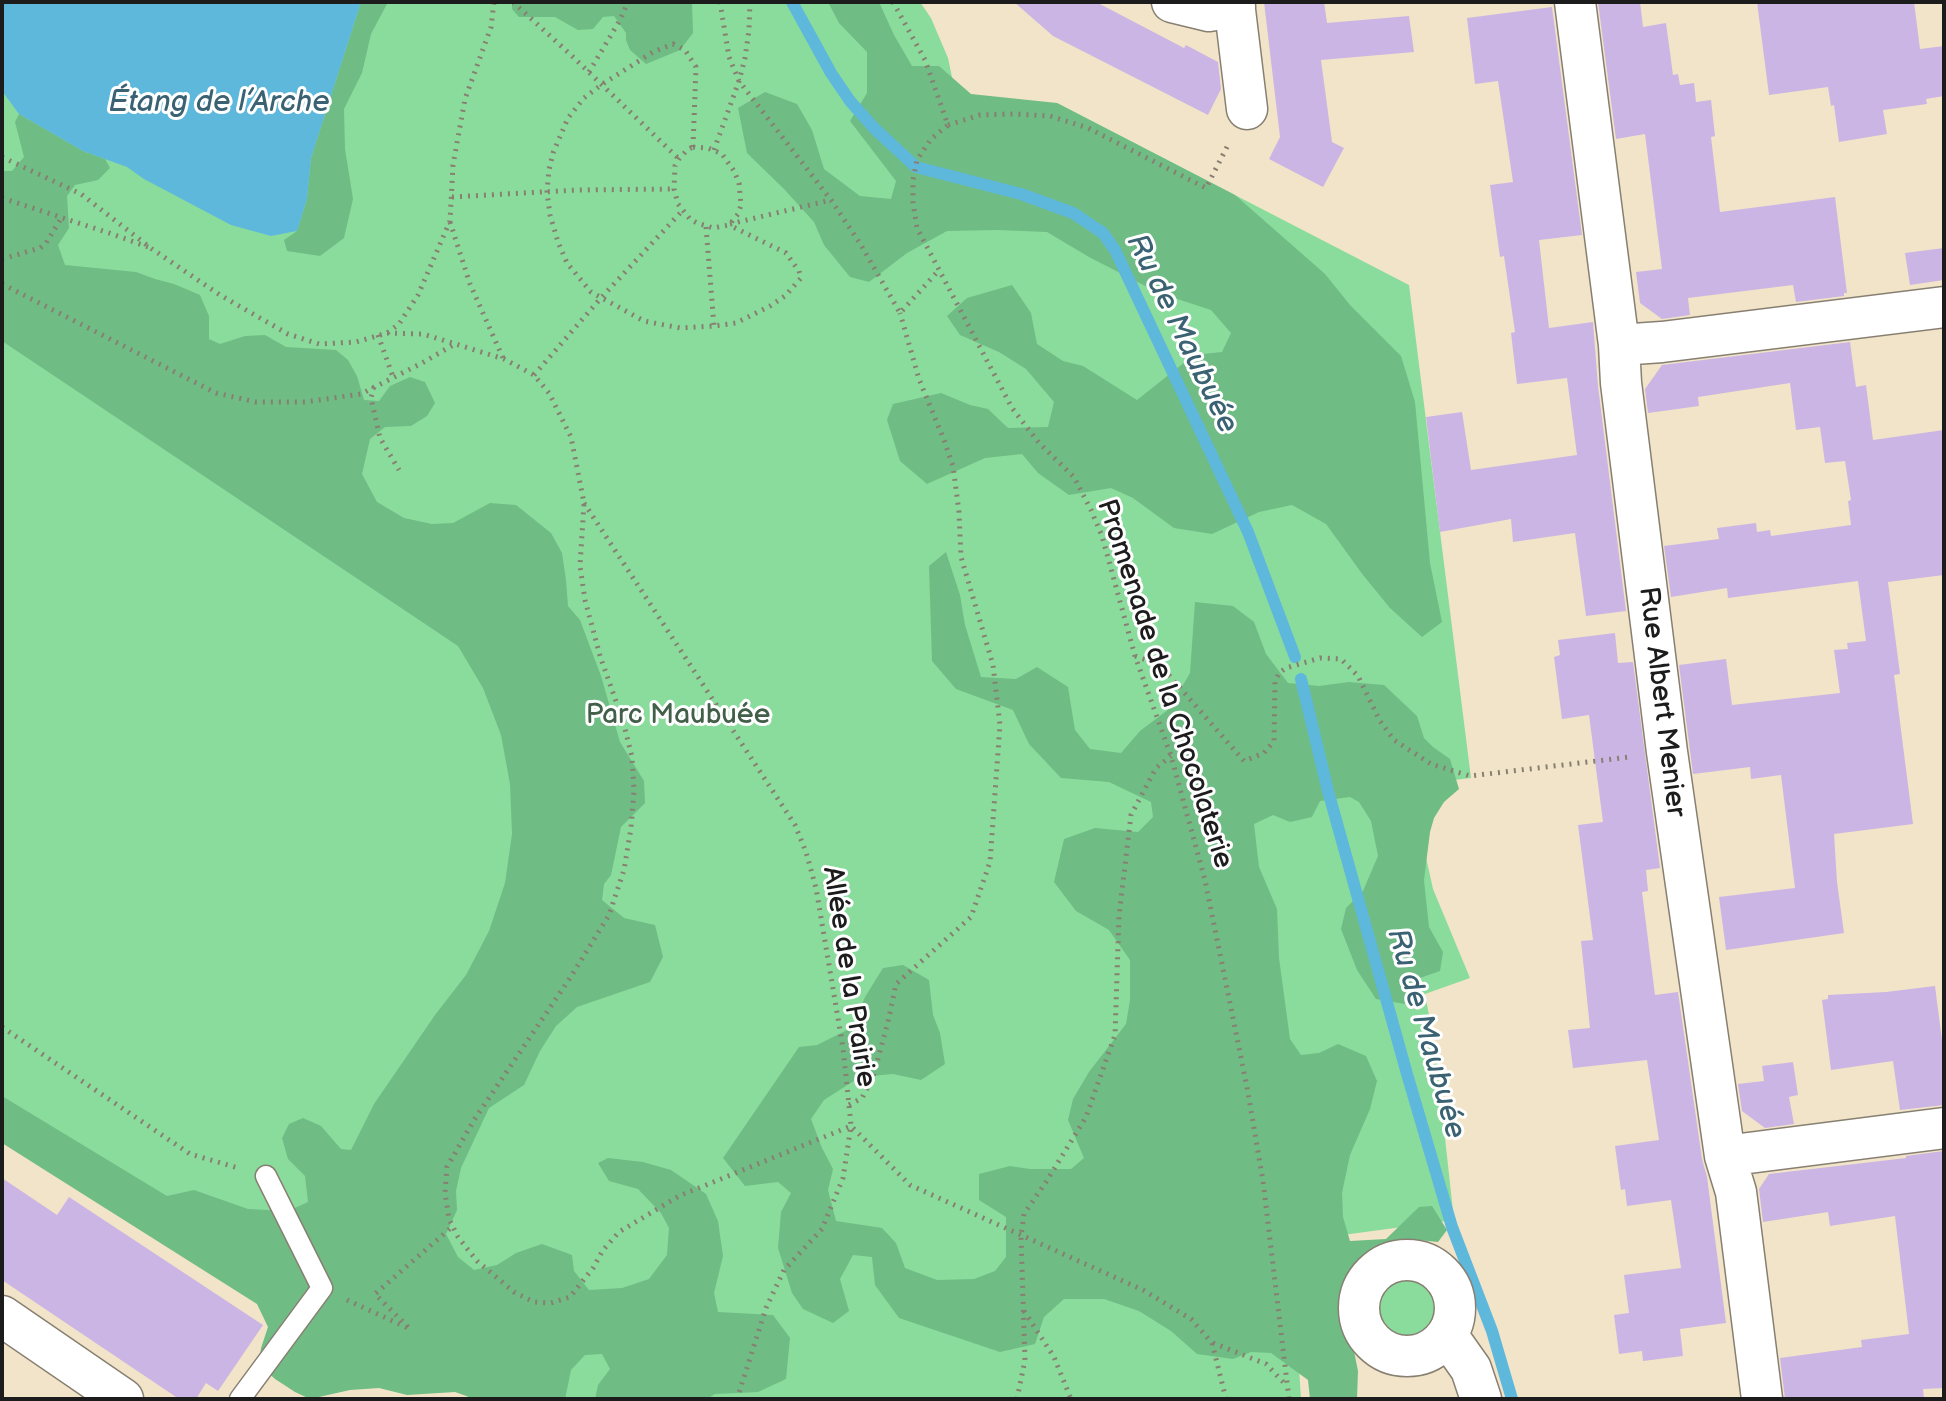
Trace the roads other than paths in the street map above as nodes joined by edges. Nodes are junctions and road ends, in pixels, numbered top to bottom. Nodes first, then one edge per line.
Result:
1 (1172, 2) edge
2 (1575, 2) edge
3 (1234, 4) edge
4 (1247, 109) road end
5 (1944, 307) edge
6 (1619, 345) junction
7 (1944, 1128) edge
8 (1725, 1156) junction
9 (266, 1176) road end
10 (2, 1316) edge
11 (1447, 1335) dead end
12 (123, 1399) edge
13 (240, 1399) edge
14 (1481, 1399) edge
15 (1762, 1399) edge

1 - 3 street
2 - 6 street, Rue Albert Menier
3 - 4 street
5 - 6 street
6 - 8 street, Rue Albert Menier
7 - 8 street
8 - 15 street, Rue Albert Menier
9 - 13 lane
10 - 12 street
11 - 14 street

